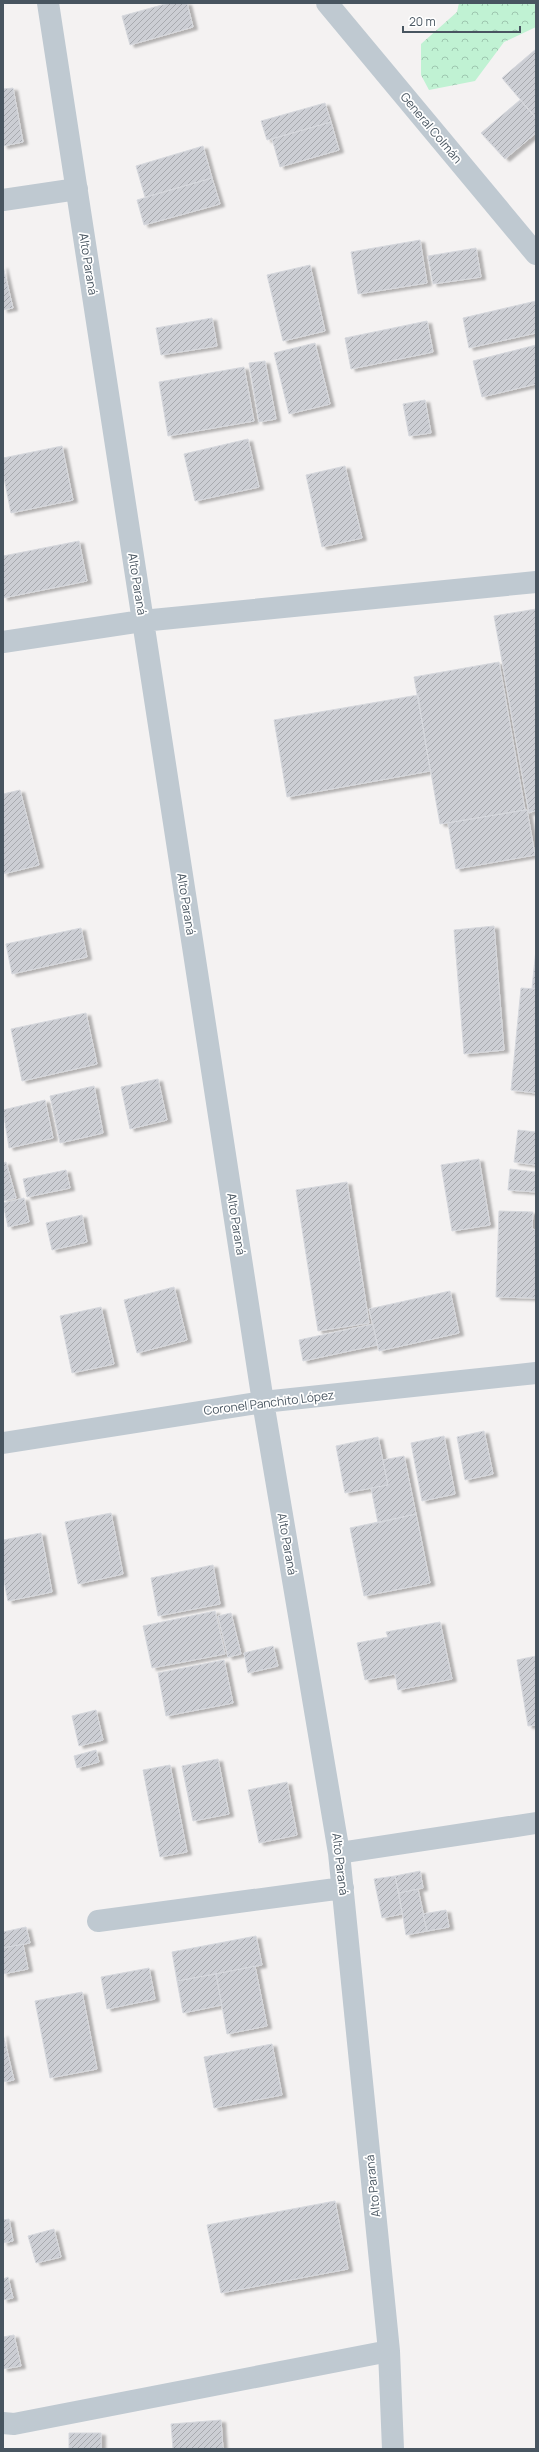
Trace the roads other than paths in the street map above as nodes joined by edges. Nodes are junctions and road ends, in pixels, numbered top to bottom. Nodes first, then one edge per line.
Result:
1 (48, 3) edge
2 (327, 3) edge
3 (77, 189) junction
4 (3, 200) edge
5 (536, 254) edge
6 (536, 582) edge
7 (142, 621) junction
8 (3, 642) edge
9 (536, 1373) edge
10 (263, 1402) junction
11 (3, 1443) edge
12 (536, 1823) edge
13 (339, 1853) junction
14 (343, 1888) junction
15 (98, 1921) dead end
16 (389, 2351) junction
17 (3, 2424) edge
18 (393, 2449) edge

1 - 3 street, Alto Paraná
2 - 5 street, General Colmán
3 - 4 street
3 - 7 street, Alto Paraná
6 - 7 street
7 - 8 street
7 - 10 street, Alto Paraná
9 - 10 street, Coronel Panchito López
10 - 11 street, Coronel Panchito López
10 - 13 street, Alto Paraná
12 - 13 street
13 - 14 street, Alto Paraná
14 - 15 street
14 - 16 street, Alto Paraná
16 - 17 street
16 - 18 street, Alto Paraná

